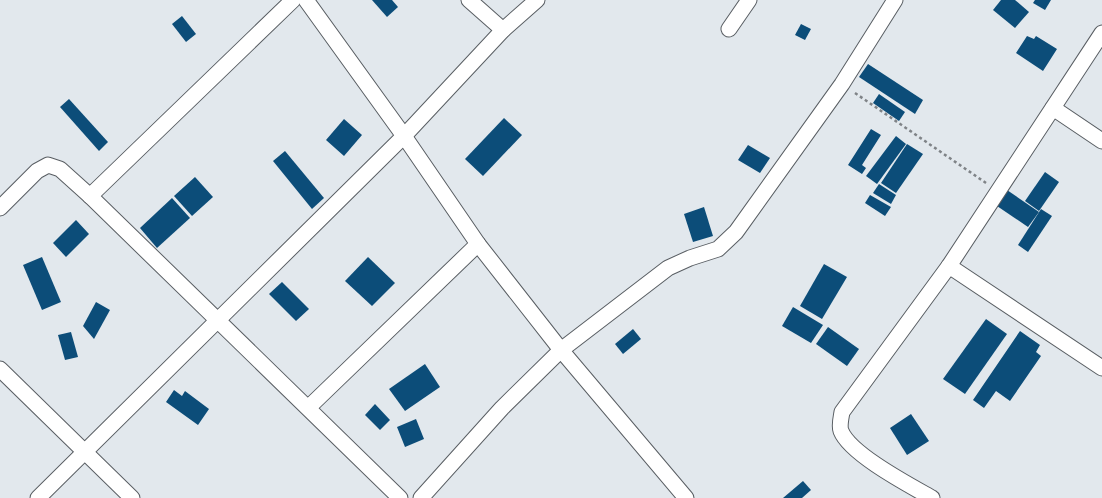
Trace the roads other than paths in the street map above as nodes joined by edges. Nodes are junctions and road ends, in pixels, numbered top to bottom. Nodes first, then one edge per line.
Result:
1 (294, 0) edge
2 (306, 0) edge
3 (469, 0) edge
4 (537, 0) edge
5 (749, 0) edge
6 (895, 0) edge
7 (729, 29) dead end
8 (503, 30) junction
9 (1102, 33) edge
10 (1053, 108) junction
11 (404, 136) junction
12 (1102, 141) edge
13 (90, 196) junction
14 (0, 208) edge
15 (478, 244) junction
16 (949, 266) junction
17 (218, 319) junction
18 (561, 350) junction
19 (1102, 368) edge
20 (0, 369) edge
21 (309, 408) junction
22 (84, 452) junction
23 (38, 498) edge
24 (132, 498) edge
25 (400, 498) edge
26 (421, 498) edge
27 (686, 498) edge
28 (932, 498) edge

1 - 13 street
2 - 11 street
3 - 8 street
4 - 8 street
5 - 7 street
6 - 18 street
8 - 11 street
9 - 10 street
10 - 12 street
10 - 16 street
11 - 15 street
11 - 17 street
13 - 14 street
13 - 17 street
15 - 18 street
15 - 21 street
16 - 19 street
16 - 28 street
17 - 21 street
17 - 22 street
18 - 26 street
18 - 27 street
20 - 22 street
21 - 25 street
22 - 23 street
22 - 24 street

